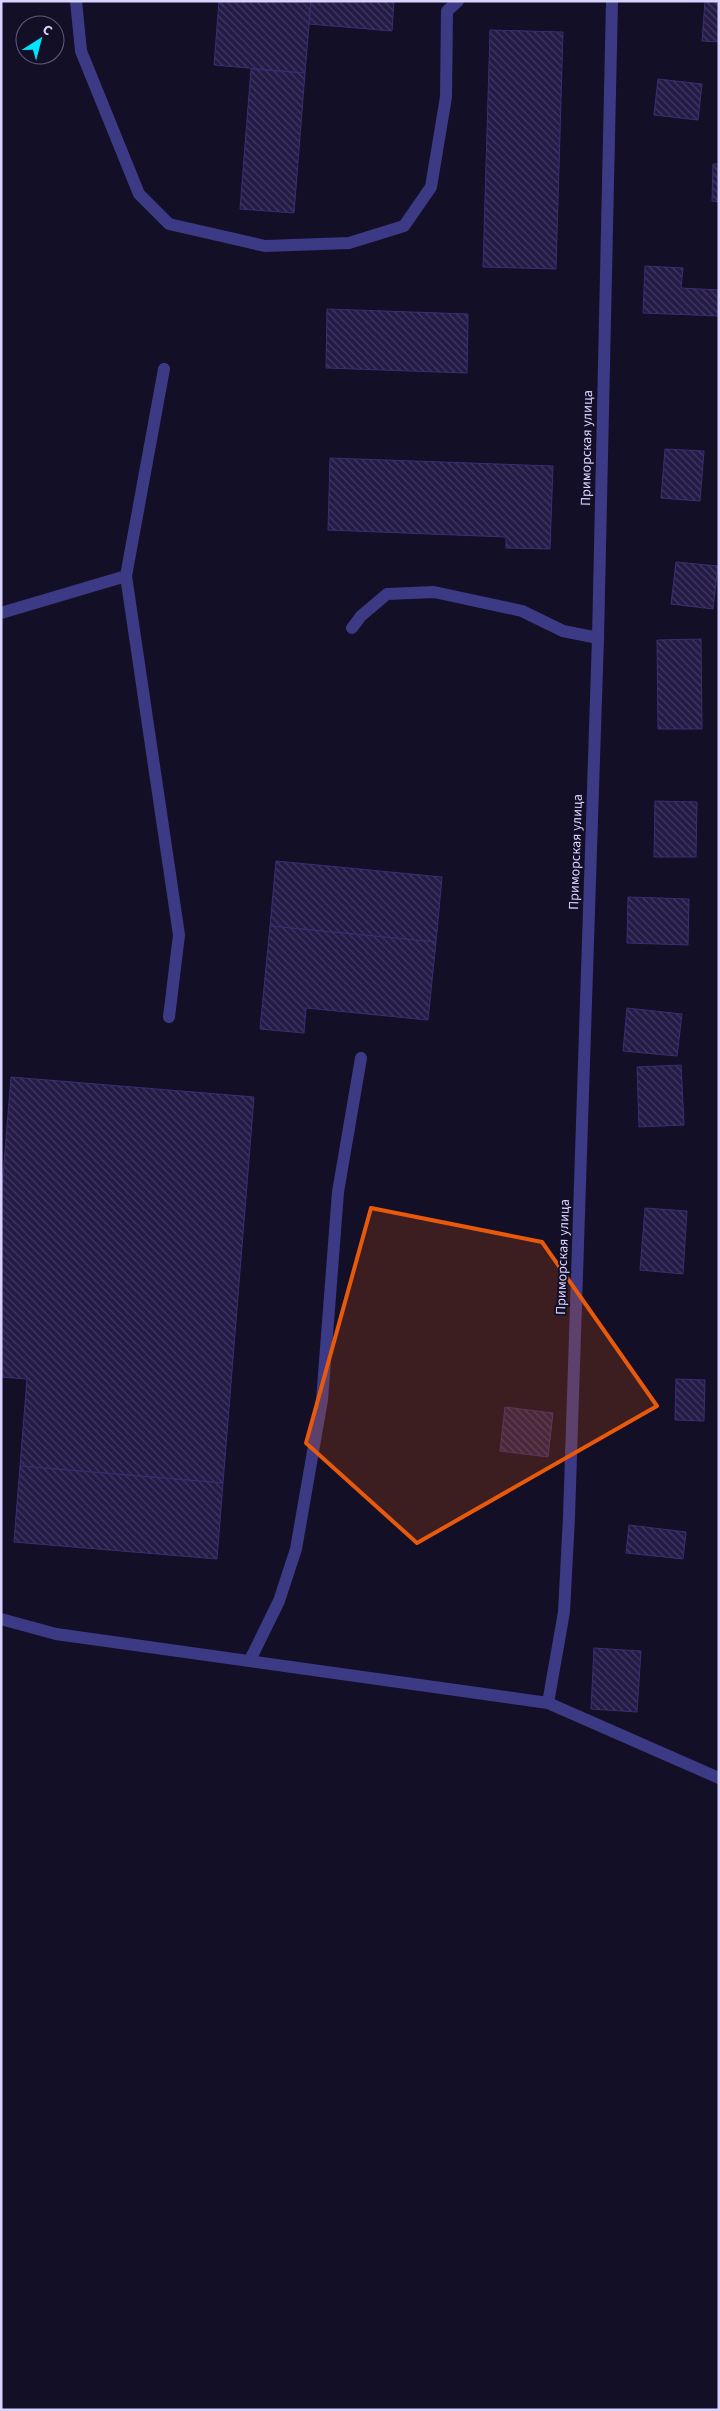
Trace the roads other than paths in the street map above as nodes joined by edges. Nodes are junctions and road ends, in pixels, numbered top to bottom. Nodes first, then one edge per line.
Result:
1 (76, 1) edge
2 (458, 1) edge
3 (612, 1) edge
4 (164, 369) dead end
5 (126, 576) junction
6 (1, 613) edge
7 (352, 628) dead end
8 (598, 638) junction
9 (170, 1017) dead end
10 (361, 1058) dead end
11 (1, 1619) edge
12 (250, 1660) junction
13 (548, 1703) junction
14 (719, 1778) edge

1 - 2 lane
3 - 8 lane, Приморская улица
4 - 5 lane
5 - 6 lane
5 - 9 lane
7 - 8 lane
8 - 13 lane, Приморская улица
10 - 12 lane
11 - 12 lane
12 - 13 lane
13 - 14 lane

